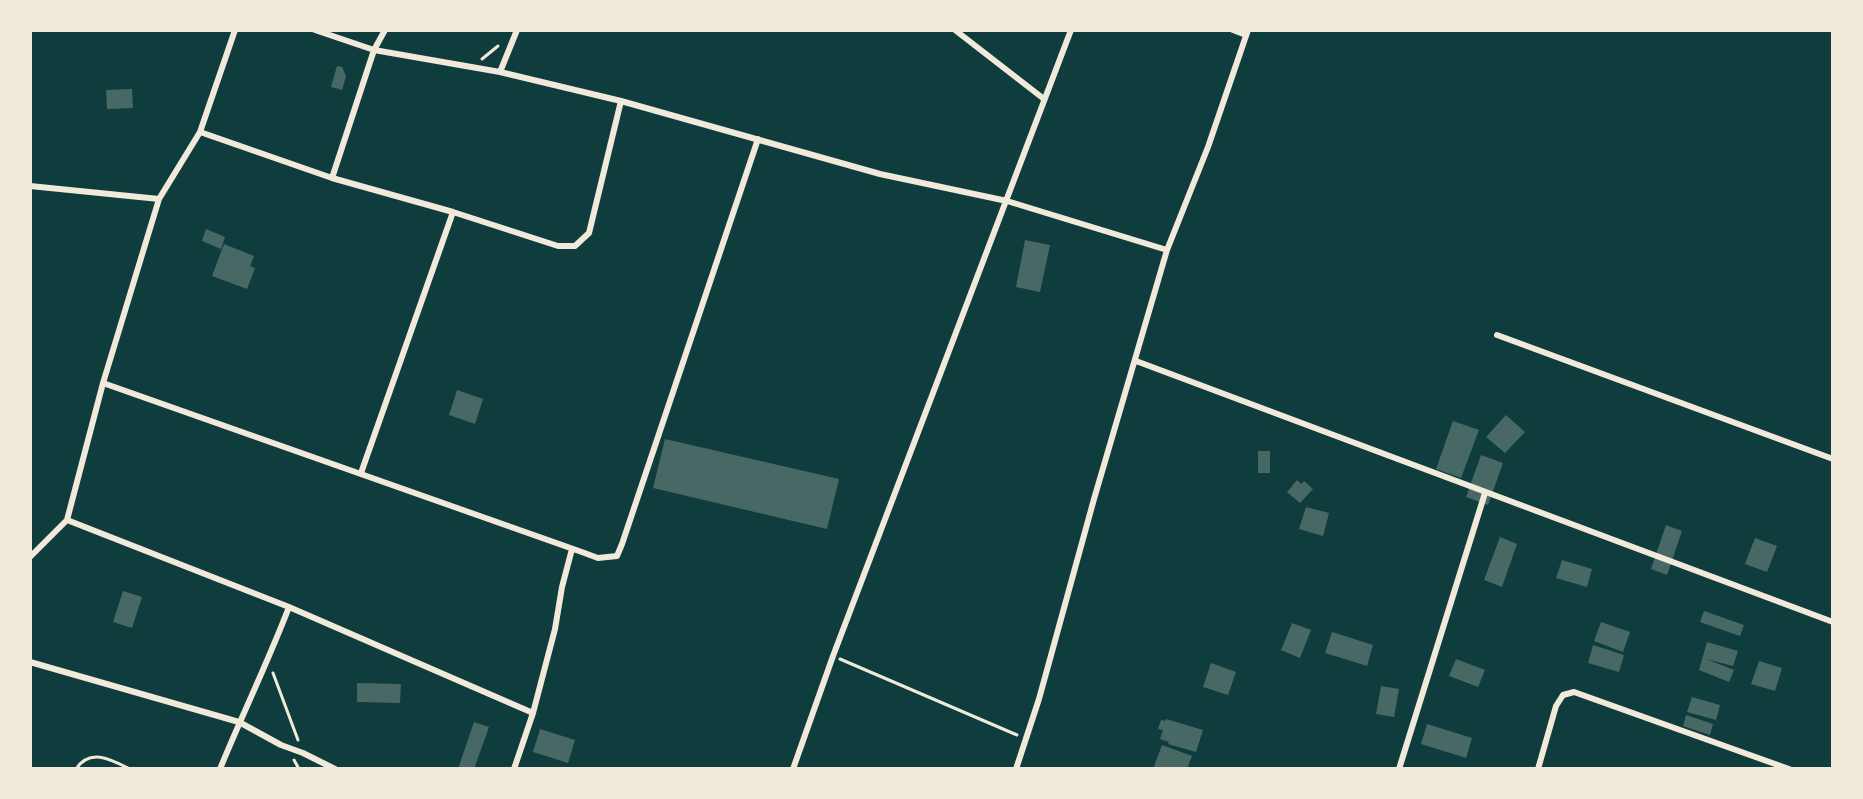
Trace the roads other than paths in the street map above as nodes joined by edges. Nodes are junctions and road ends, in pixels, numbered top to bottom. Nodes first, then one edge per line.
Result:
1 (235, 30) edge
2 (315, 30) edge
3 (385, 30) edge
4 (517, 30) edge
5 (955, 30) edge
6 (1071, 30) edge
7 (1233, 30) edge
8 (1247, 32) edge
9 (374, 50) junction
10 (500, 72) junction
11 (1044, 99) junction
12 (621, 101) junction
13 (200, 132) junction
14 (758, 139) junction
15 (332, 178) junction
16 (30, 186) edge
17 (159, 199) junction
18 (1007, 201) junction
19 (453, 212) junction
20 (1167, 250) junction
21 (1497, 336) dead end
22 (1136, 361) junction
23 (103, 383) junction
24 (1833, 459) edge
25 (361, 473) junction
26 (1485, 494) junction
27 (67, 520) junction
28 (572, 549) junction
29 (30, 557) edge
30 (290, 607) junction
31 (1833, 622) edge
32 (30, 662) edge
33 (533, 713) junction
34 (239, 722) junction
35 (220, 769) edge
36 (335, 769) edge
37 (514, 769) edge
38 (793, 769) edge
39 (1016, 769) edge
40 (1399, 769) edge
41 (1538, 769) edge
42 (1789, 769) edge

1 - 13 street
2 - 9 street
3 - 9 street
4 - 10 street
5 - 11 street
6 - 11 street
7 - 8 street
8 - 20 street
9 - 10 street
9 - 15 street
10 - 12 street
11 - 18 street
12 - 14 street
12 - 19 street
13 - 15 street
13 - 17 street
14 - 18 street
14 - 28 street
15 - 19 street
16 - 17 street
17 - 23 street
18 - 20 street
18 - 38 street
19 - 25 street
20 - 22 street
21 - 24 street
22 - 26 street
22 - 39 street
23 - 25 street
23 - 27 street
25 - 28 street
26 - 31 street
26 - 40 street
27 - 29 street
27 - 30 street
28 - 33 street
30 - 33 street
30 - 34 street
32 - 34 street
33 - 37 street
34 - 35 street
34 - 36 street
41 - 42 street

